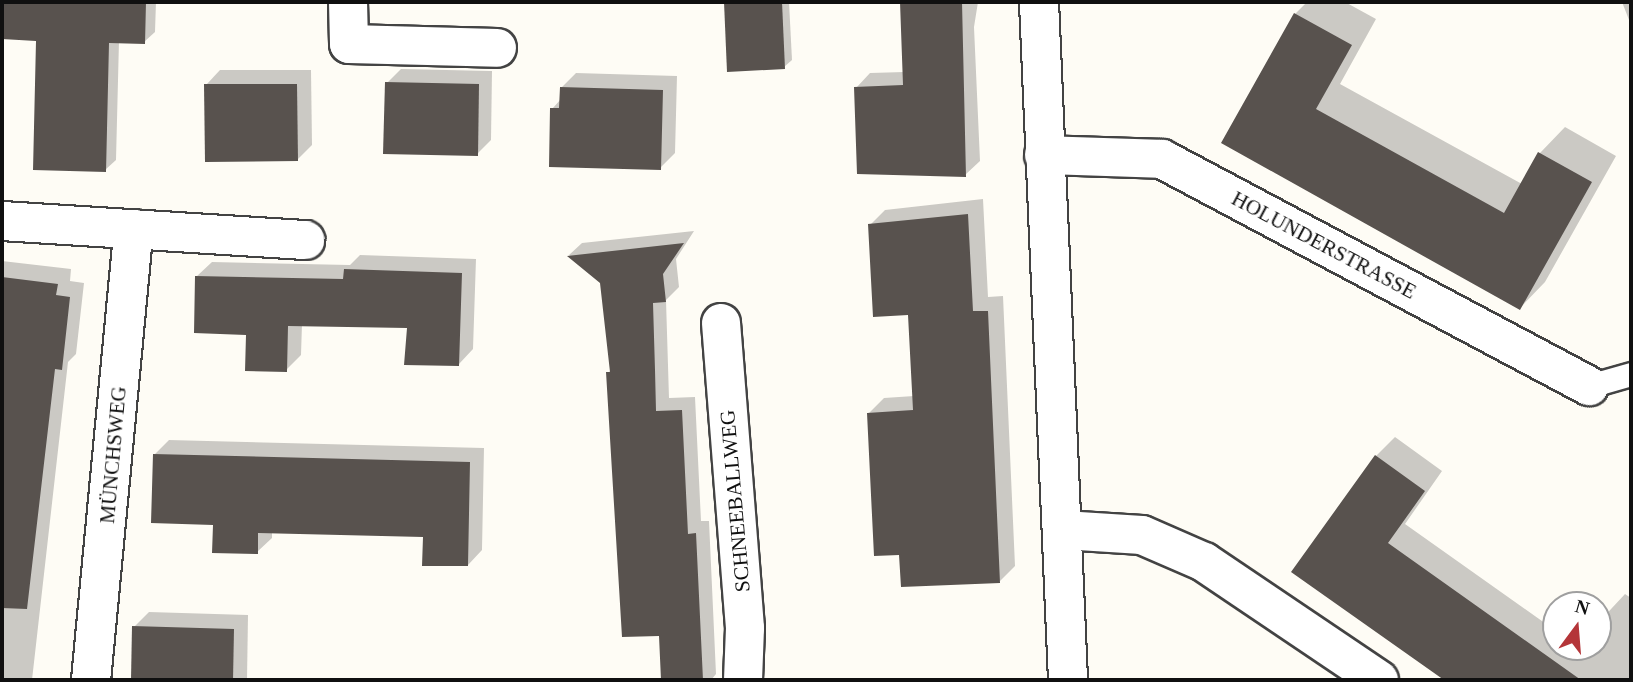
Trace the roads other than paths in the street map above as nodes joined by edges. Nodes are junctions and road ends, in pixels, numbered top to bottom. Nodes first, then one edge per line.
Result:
1 (348, 2) edge
2 (1039, 2) edge
3 (497, 48) dead end
4 (1044, 155) junction
5 (2, 221) edge
6 (134, 229) junction
7 (306, 240) dead end
8 (721, 323) dead end
9 (1631, 374) edge
10 (1589, 386) joint
11 (1063, 530) junction
12 (91, 680) edge
13 (743, 680) edge
14 (1069, 680) edge
15 (1378, 680) edge

1 - 3 street
2 - 4 street
4 - 10 street, HOLUNDERSTRASSE
4 - 11 street
5 - 6 street
6 - 7 street
6 - 12 street, MÜNCHSWEG
8 - 13 street, SCHNEEBALLWEG
9 - 10 lane
11 - 14 street
11 - 15 street

